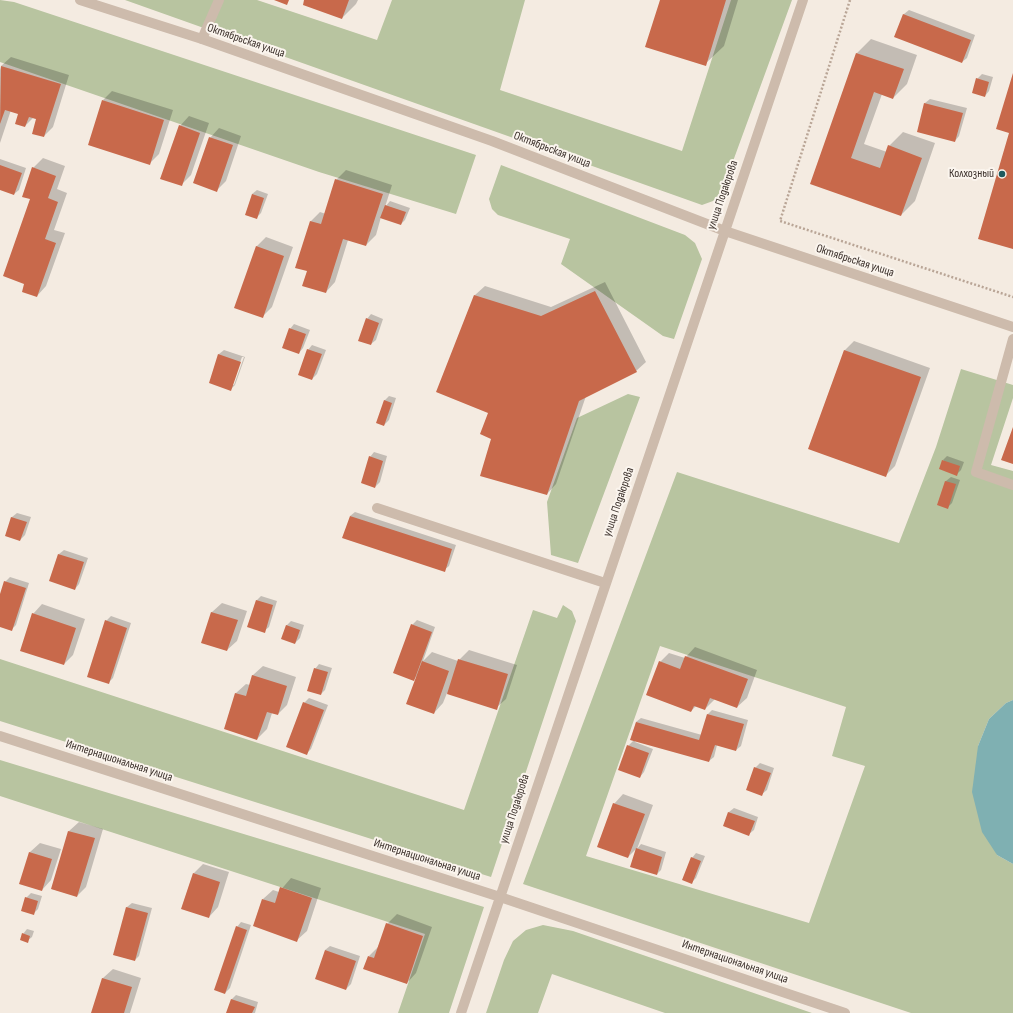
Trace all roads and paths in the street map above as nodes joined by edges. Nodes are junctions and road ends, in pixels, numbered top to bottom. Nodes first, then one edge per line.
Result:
1 (80, 0) edge
2 (219, 0) edge
3 (803, 0) edge
4 (850, 0) edge
5 (202, 39) junction
6 (725, 231) junction
7 (1013, 297) edge
8 (1013, 327) edge
9 (1013, 339) edge
10 (1013, 485) edge
11 (377, 508) dead end
12 (605, 583) junction
13 (0, 736) edge
14 (500, 897) junction
15 (460, 1013) edge
16 (845, 1013) edge

1 - 5 street, Октябрьская улица
2 - 5 street
3 - 6 street, улица Подаюрова
4 - 7 path
5 - 6 street, Октябрьская улица
6 - 8 street, Октябрьская улица
6 - 12 street, улица Подаюрова
9 - 10 street
11 - 12 street
12 - 14 street, улица Подаюрова
13 - 14 street, Интернациональная улица
14 - 15 street, улица Подаюрова
14 - 16 street, Интернациональная улица

